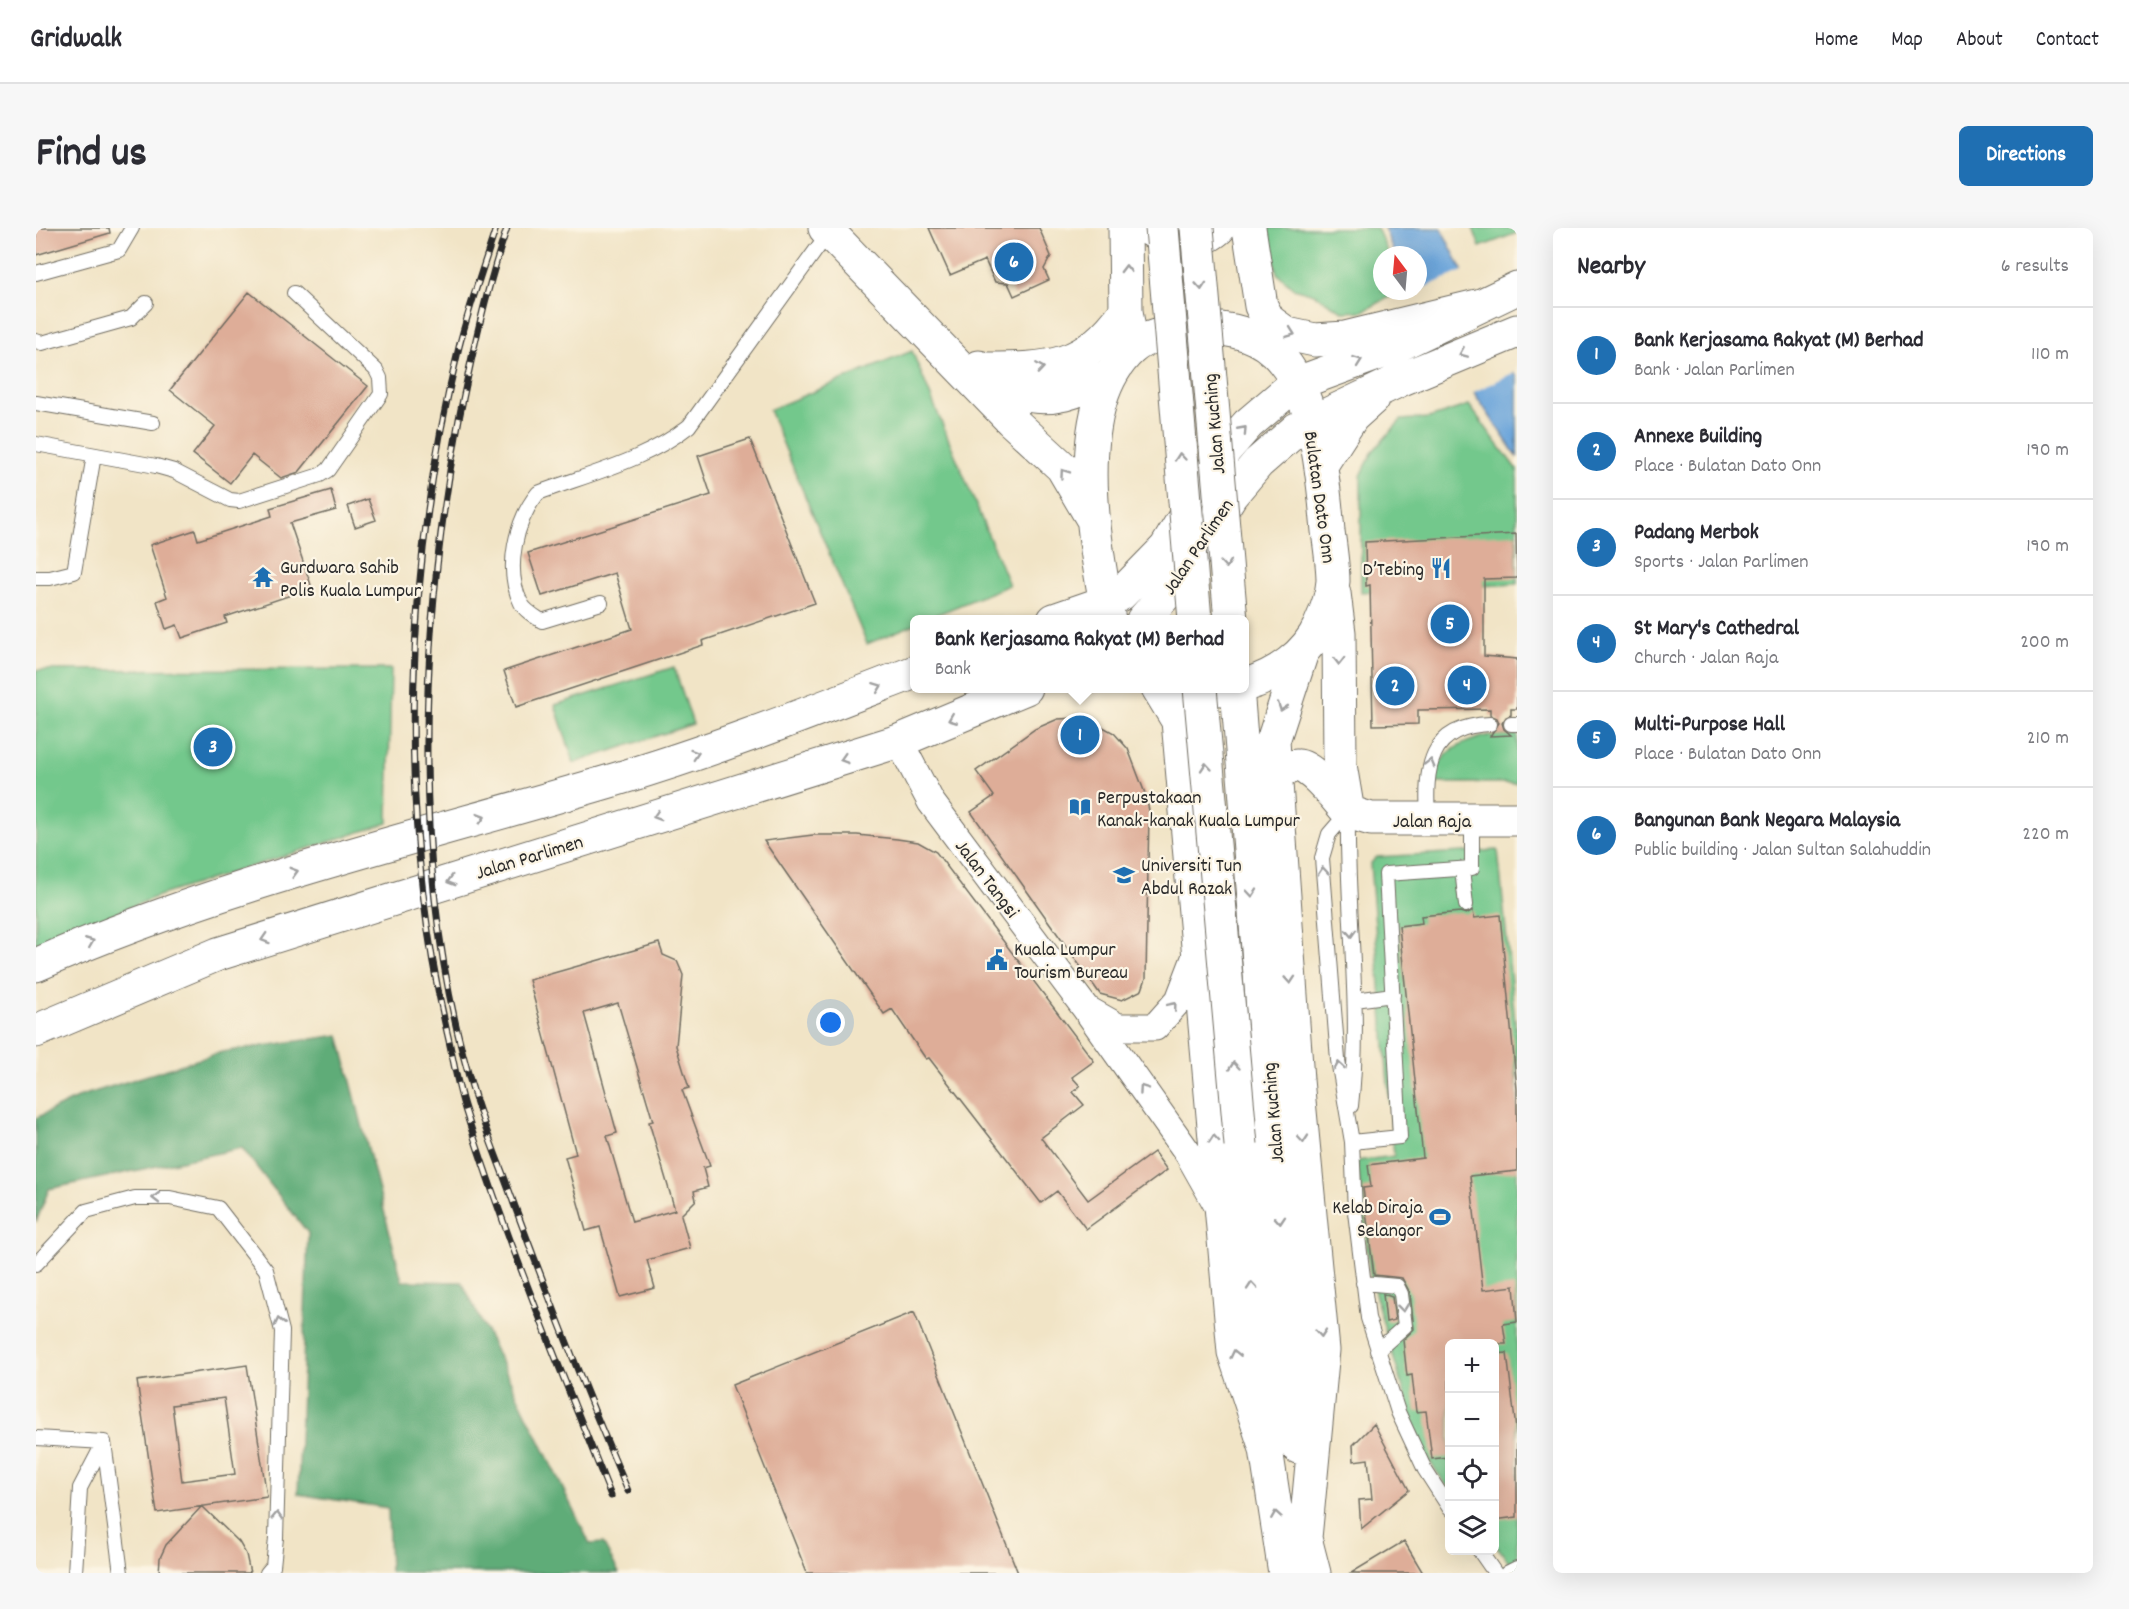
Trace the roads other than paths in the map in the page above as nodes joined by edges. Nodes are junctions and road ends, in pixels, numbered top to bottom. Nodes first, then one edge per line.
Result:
1 (132, 228) edge
2 (1125, 228) edge
3 (1148, 228) edge
4 (1162, 228) edge
5 (1197, 228) edge
6 (1219, 228) edge
7 (1234, 228) edge
8 (1249, 228) edge
9 (827, 230) edge
10 (36, 273) edge
11 (1517, 288) edge
12 (294, 293) dead end
13 (146, 303) dead end
14 (1126, 311) junction
15 (1517, 331) edge
16 (933, 337) junction
17 (1259, 340) junction
18 (36, 341) edge
19 (1132, 348) junction
20 (1390, 353) junction
21 (981, 369) junction
22 (1111, 374) junction
23 (1288, 381) junction
24 (36, 403) edge
25 (153, 423) dead end
26 (1304, 425) junction
27 (36, 444) edge
28 (94, 455) junction
29 (1321, 465) junction
30 (1095, 522) junction
31 (36, 578) edge
32 (1333, 582) junction
33 (1109, 597) edge
34 (601, 603) dead end
35 (1054, 615) edge
36 (1066, 615) edge
37 (1147, 615) edge
38 (1195, 615) edge
39 (1231, 615) edge
40 (1302, 652) junction
41 (910, 674) edge
42 (1249, 684) edge
43 (1014, 693) edge
44 (1161, 693) edge
45 (1200, 693) edge
46 (1237, 693) edge
47 (1490, 724) dead end
48 (899, 741) junction
49 (1276, 775) junction
50 (1348, 812) junction
51 (1517, 819) edge
52 (1472, 820) junction
53 (1428, 821) junction
54 (1462, 869) junction
55 (1466, 905) dead end
56 (1197, 953) junction
57 (36, 965) edge
58 (1393, 995) junction
59 (1355, 1000) junction
60 (1086, 1009) junction
61 (36, 1032) edge
62 (1349, 1123) junction
63 (1352, 1142) junction
64 (1220, 1209) junction
65 (36, 1264) edge
66 (1363, 1283) junction
67 (1377, 1352) junction
68 (36, 1438) edge
69 (104, 1442) junction
70 (1266, 1449) junction
71 (1445, 1502) edge
72 (1305, 1538) junction
73 (1482, 1555) edge
74 (1517, 1568) edge
75 (75, 1573) edge
76 (121, 1573) edge
77 (267, 1573) edge
78 (1285, 1573) edge
79 (1314, 1573) edge
80 (1495, 1573) edge
81 (1507, 1573) edge

1 - 10 lane
14 -> 2 main road
3 - 6 main road
38 -> 4 main road, Jalan Kuching, bridge
5 -> 39 main road, Jalan Kuching, bridge
7 - 17 main road
8 -> 20 main road
9 - 16 main road
9 - 34 lane
11 - 20 main road
12 - 28 lane
13 - 18 lane
14 - 19 main road
21 -> 14 main road
15 -> 20 main road, Jalan Parlimen
16 - 21 main road
30 -> 16 main road
17 - 19 main road, Bulatan Dato Onn
17 - 23 main road, Bulatan Dato Onn
19 - 22 main road, Bulatan Dato Onn
23 -> 20 main road, Jalan Parlimen
20 - 26 main road, Jalan Parlimen
20 - 29 main road, Jalan Parlimen
21 - 22 main road
22 - 30 main road, Bulatan Dato Onn
23 - 26 main road, Bulatan Dato Onn
33 -> 23 main road, Jalan Parlimen, bridge
24 - 25 lane
26 - 29 main road, Bulatan Dato Onn
26 - 37 main road, Jalan Parlimen, bridge
27 - 28 lane
28 - 31 lane
29 - 32 main road, Bulatan Dato Onn
30 - 33 main road, Bulatan Dato Onn
32 - 40 main road, Bulatan Dato Onn
32 -> 50 main road
33 - 35 main road, Jalan Parlimen
33 - 36 main road, Jalan Parlimen
40 - 42 main road, Bulatan Dato Onn
40 -> 49 main road
57 -> 41 main road
43 -> 48 main road, Jalan Parlimen
44 - 56 main road
70 -> 45 main road, Jalan Kuching, bridge
46 -> 72 main road, Jalan Kuching
53 -> 47 lane
48 - 60 street, Jalan Tangsi
48 -> 61 main road, Jalan Parlimen
49 - 50 main road
49 -> 72 main road
50 - 53 main road, Jalan Raja
50 -> 59 lane
62 -> 50 lane
51 - 52 main road, Jalan Raja
52 - 53 main road, Jalan Raja
52 - 54 lane
54 - 55 lane
54 - 58 lane
60 -> 56 street, Jalan Tangsi
64 -> 56 main road
58 - 59 lane
58 - 63 lane
59 - 62 lane
64 -> 60 street, Jalan Tangsi
62 - 63 lane
63 - 66 lane
70 -> 64 main road
77 -> 65 lane
66 - 67 lane
66 -> 67 lane
67 - 71 lane
68 - 69 lane
69 - 75 lane
69 - 76 lane
78 -> 70 main road
72 - 79 main road
73 - 80 lane
74 - 81 lane

